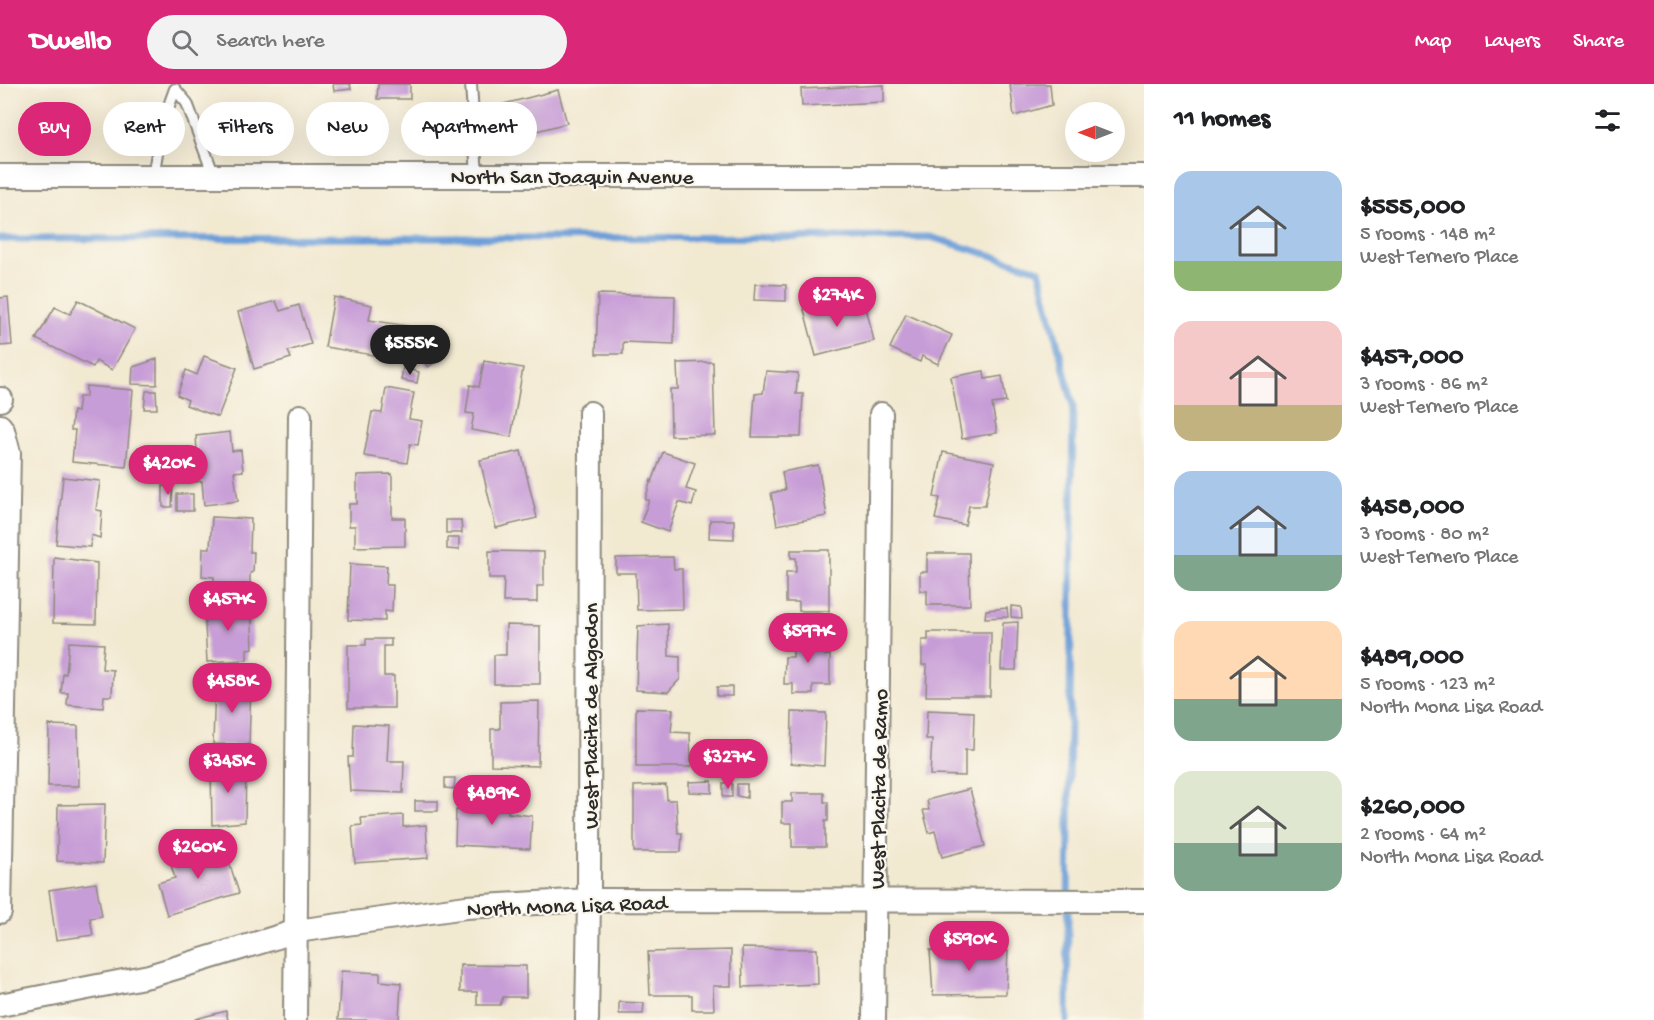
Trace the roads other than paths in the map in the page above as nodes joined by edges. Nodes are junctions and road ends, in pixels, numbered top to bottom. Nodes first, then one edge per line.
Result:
1 (471, 84) edge
2 (176, 87) edge
3 (0, 176) edge
4 (153, 176) junction
5 (214, 176) junction
6 (477, 176) junction
7 (1144, 176) edge
8 (590, 412) dead end
9 (881, 414) dead end
10 (300, 416) dead end
11 (0, 426) edge
12 (2, 702) edge
13 (875, 899) junction
14 (589, 900) junction
15 (1144, 901) edge
16 (0, 912) edge
17 (297, 931) junction
18 (0, 1005) edge
19 (295, 1020) edge
20 (586, 1020) edge
21 (874, 1020) edge

1 - 6 lane
2 - 4 lane
2 - 5 lane
3 - 4 street, North San Joaquin Avenue
4 - 5 street, North San Joaquin Avenue
5 - 6 street, North San Joaquin Avenue
6 - 7 street, North San Joaquin Avenue
8 - 14 street, West Placita de Algodon
9 - 13 street, West Placita de Ramo
10 - 17 street
11 - 12 street
12 - 16 street
13 - 14 street, North Mona Lisa Road
13 - 15 street, North Mona Lisa Road
13 - 21 street, West Placita de Ramo
14 - 17 street, North Mona Lisa Road
14 - 20 street, West Placita de Algodon
17 - 18 street, North Mona Lisa Road
17 - 19 street

